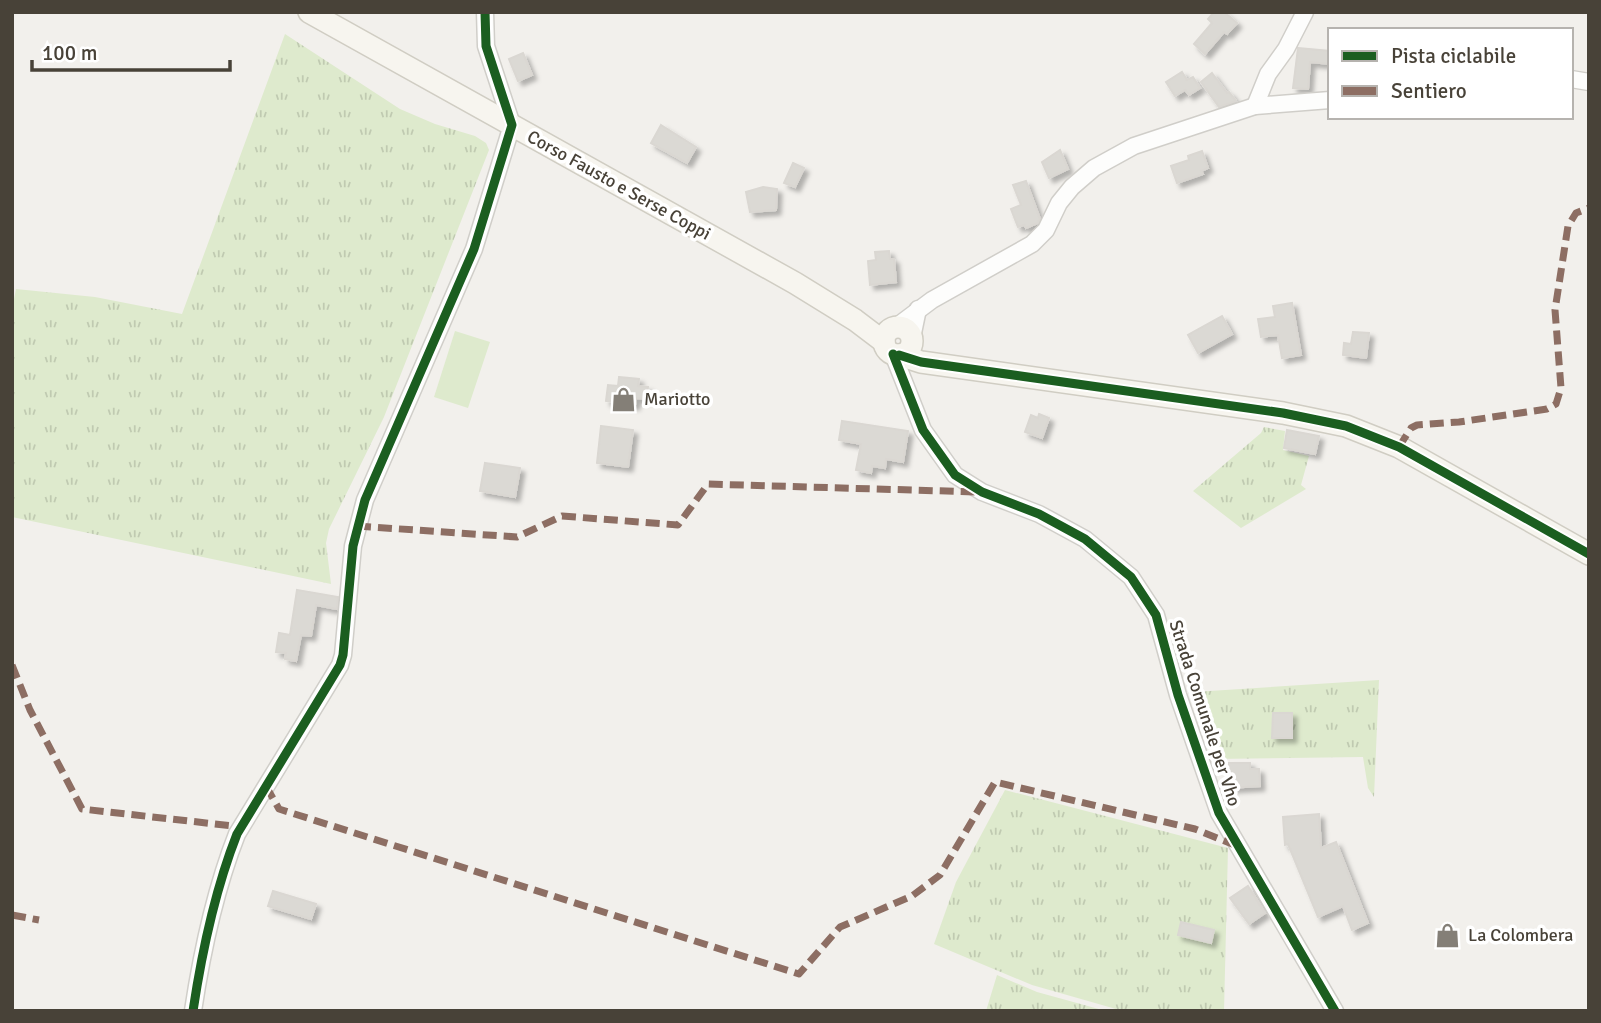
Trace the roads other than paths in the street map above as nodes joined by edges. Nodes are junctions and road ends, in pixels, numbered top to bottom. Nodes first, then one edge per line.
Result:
1 (309, 12) edge
2 (485, 12) edge
3 (1305, 12) edge
4 (1328, 100) edge
5 (1255, 106) junction
6 (512, 125) junction
7 (898, 341) junction
8 (1589, 554) edge
9 (192, 1011) edge
10 (1335, 1011) edge

1 - 6 street, Corso Fausto e Serse Coppi
2 - 6 street
3 - 5 street
4 - 5 street
5 - 7 street
6 - 7 street, Corso Fausto e Serse Coppi
6 - 9 street
7 - 8 street, Corso Fausto e Serse Coppi
7 - 10 street, Strada Comunale per Vho

